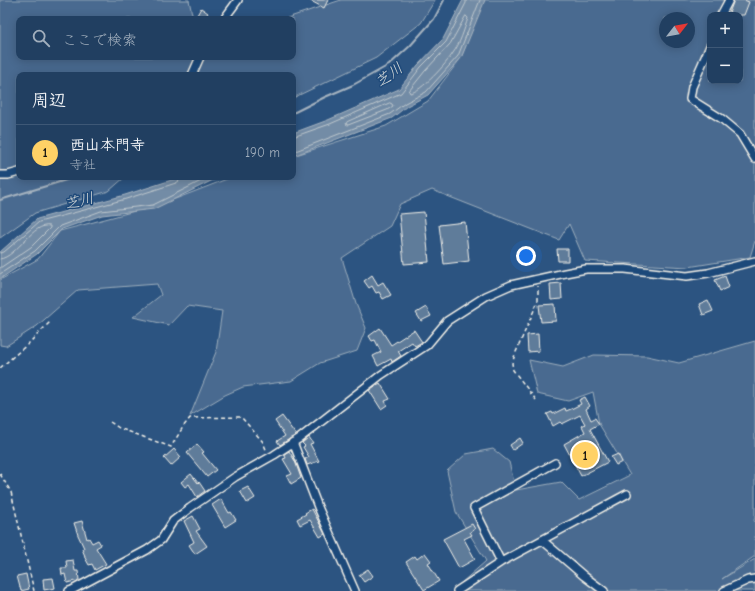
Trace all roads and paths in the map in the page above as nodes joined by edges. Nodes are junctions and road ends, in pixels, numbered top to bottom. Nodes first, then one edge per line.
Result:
1 (238, 0) edge
2 (729, 0) edge
3 (723, 12) edge
4 (226, 16) edge
5 (709, 48) edge
6 (199, 60) edge
7 (193, 72) edge
8 (751, 147) edge
9 (755, 159) edge
10 (16, 173) edge
11 (0, 175) edge
12 (755, 261) edge
13 (538, 278) junction
14 (50, 322) dead end
15 (0, 368) edge
16 (536, 400) dead end
17 (110, 422) dead end
18 (293, 442) junction
19 (270, 458) junction
20 (555, 463) dead end
21 (0, 474) edge
22 (627, 494) dead end
23 (542, 540) junction
24 (501, 562) junction
25 (755, 578) edge
26 (34, 591) edge
27 (69, 591) edge
28 (355, 591) edge
29 (457, 591) edge
30 (604, 591) edge
31 (724, 591) edge

1 - 4 street
2 - 3 street
5 - 8 street
6 - 7 street
8 - 9 street
10 - 11 street
12 - 13 street
13 - 16 path
13 - 18 street
14 - 15 path
17 - 19 path
18 - 19 street
18 - 28 street
19 - 27 street
20 - 24 street
21 - 26 path
22 - 23 street
23 - 24 street
23 - 30 street
24 - 29 street
25 - 31 street

